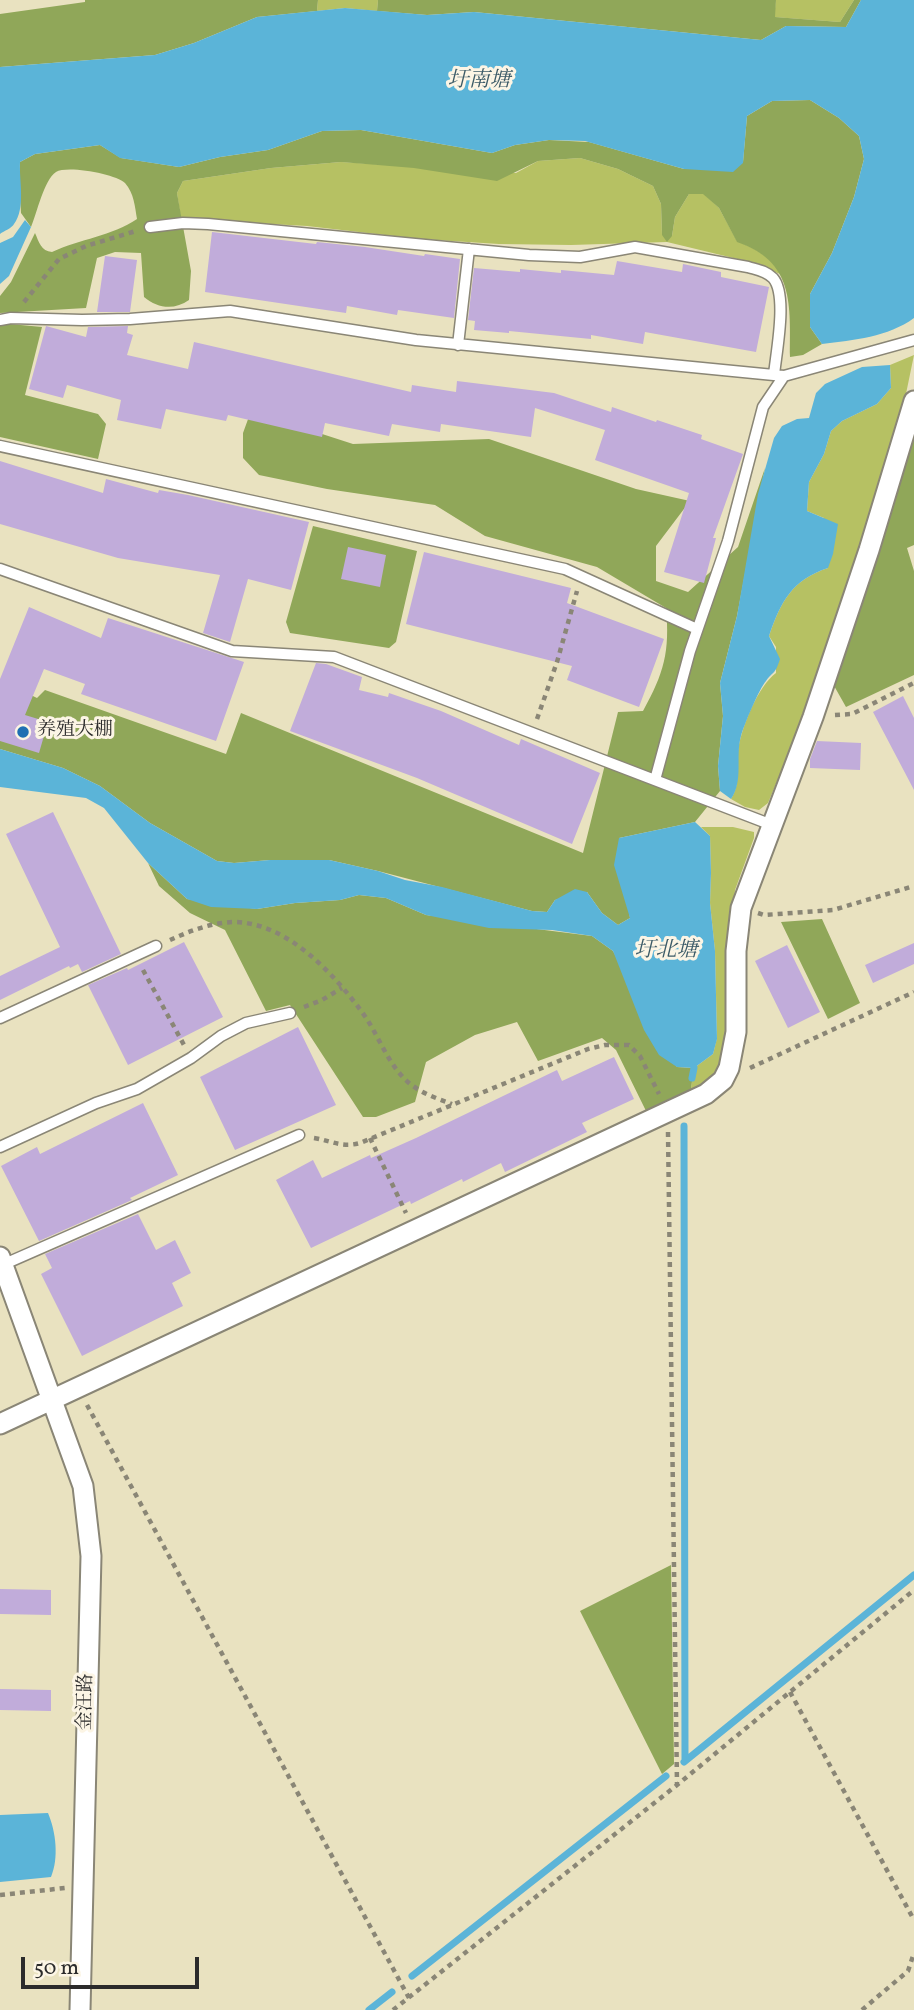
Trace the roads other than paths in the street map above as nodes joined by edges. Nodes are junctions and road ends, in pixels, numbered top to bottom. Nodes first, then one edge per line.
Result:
1 (150, 227) road end
2 (469, 249) junction
3 (5, 319) edge
4 (914, 340) edge
5 (458, 345) junction
6 (779, 376) junction
7 (914, 401) edge
8 (0, 446) edge
9 (0, 569) edge
10 (697, 629) junction
11 (655, 780) junction
12 (772, 825) junction
13 (156, 946) road end
14 (290, 1013) road end
15 (0, 1018) edge
16 (299, 1135) road end
17 (0, 1147) edge
18 (1, 1263) edge
19 (52, 1400) junction
20 (0, 1424) edge
21 (80, 2010) edge

1 - 2 lane
2 - 5 lane
2 - 6 lane
3 - 5 lane
4 - 6 lane
5 - 6 lane
6 - 10 lane
7 - 12 street
8 - 10 lane
9 - 11 lane
10 - 11 lane
11 - 12 lane
12 - 19 street
13 - 15 lane
14 - 17 lane
16 - 18 lane
18 - 19 street, 金汪路
19 - 20 street
19 - 21 street, 金汪路

